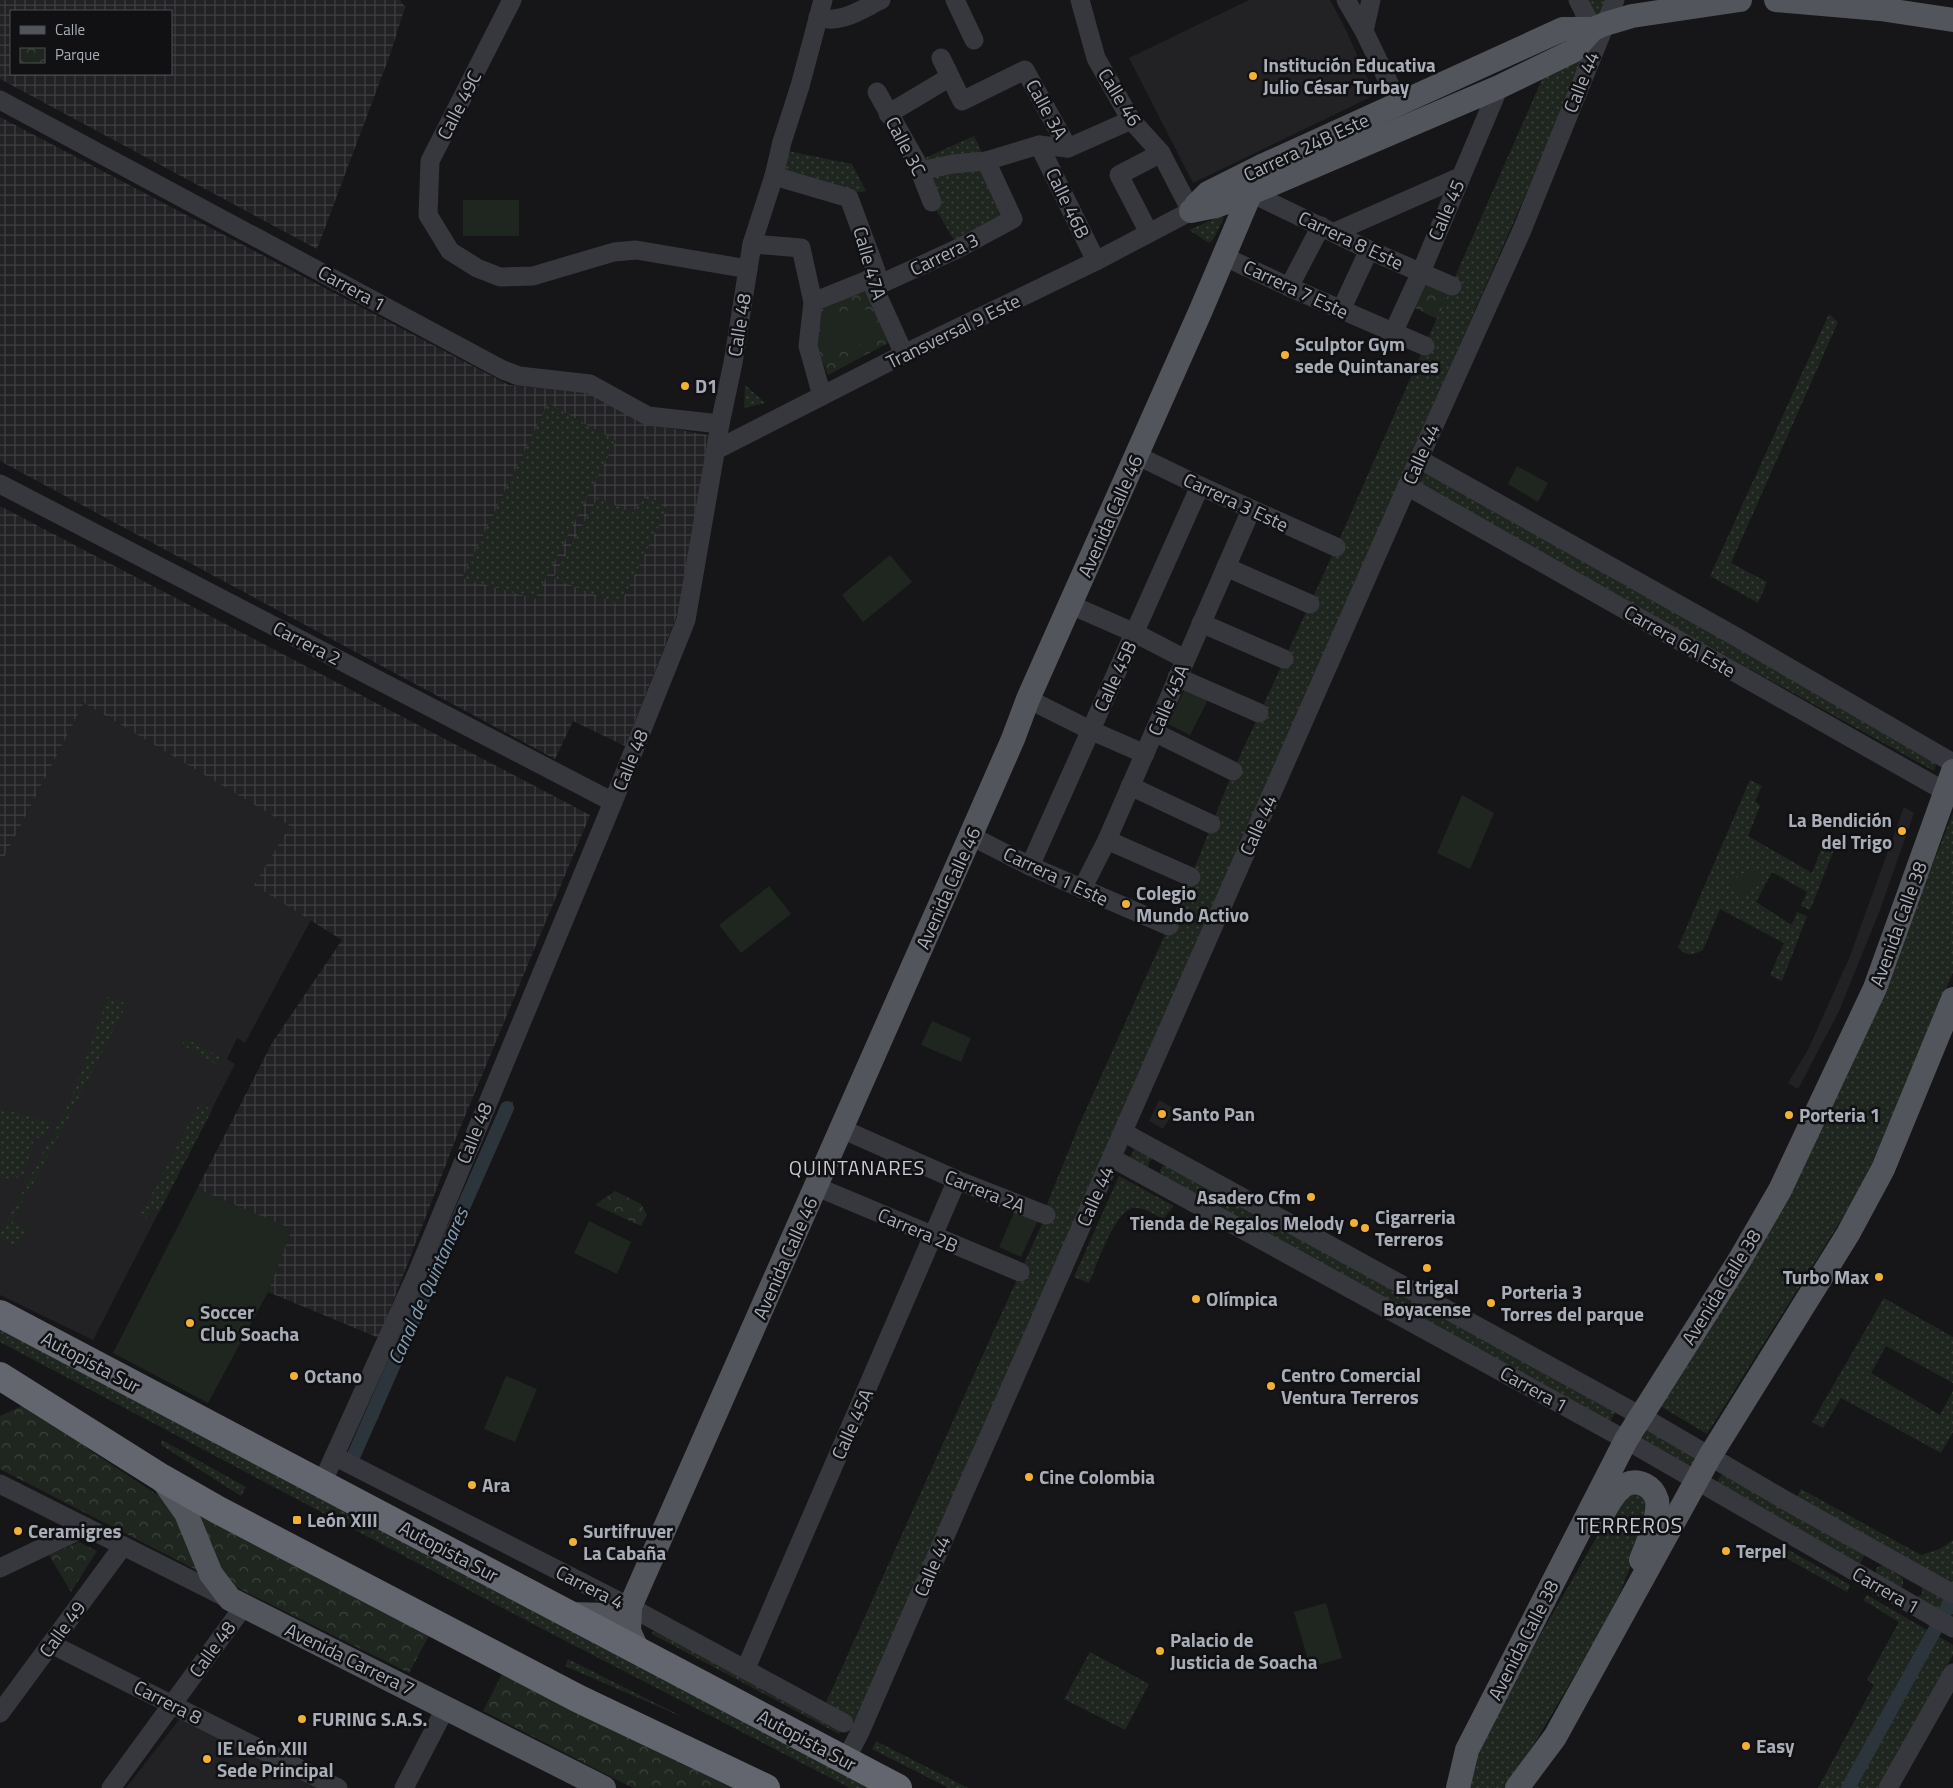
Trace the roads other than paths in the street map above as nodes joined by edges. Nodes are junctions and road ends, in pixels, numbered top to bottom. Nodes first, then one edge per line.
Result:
1 (512, 0) edge
2 (881, 0) edge
3 (955, 0) edge
4 (1080, 0) edge
5 (1346, 0) edge
6 (1371, 0) edge
7 (1578, 0) edge
8 (1615, 0) edge
9 (1740, 0) edge
10 (1776, 0) edge
11 (820, 8) edge
12 (1953, 20) edge
13 (1599, 27) junction
14 (1364, 31) junction
15 (974, 40) dead end
16 (941, 58) dead end
17 (950, 77) junction
18 (1499, 87) junction
19 (877, 92) dead end
20 (0, 100) edge
21 (1399, 104) junction
22 (888, 114) junction
23 (1130, 120) junction
24 (1039, 145) junction
25 (1068, 148) junction
26 (1161, 153) junction
27 (986, 161) junction
28 (1262, 166) junction
29 (920, 171) junction
30 (774, 176) junction
31 (1460, 177) junction
32 (1251, 193) junction
33 (932, 202) dead end
34 (1190, 211) junction
35 (1328, 229) junction
36 (1149, 234) junction
37 (752, 244) junction
38 (1369, 250) junction
39 (1223, 256) junction
40 (1096, 261) junction
41 (748, 269) junction
42 (1420, 272) junction
43 (872, 283) junction
44 (1452, 286) dead end
45 (1289, 287) junction
46 (813, 302) junction
47 (1341, 310) junction
48 (1393, 333) junction
49 (1425, 346) dead end
50 (904, 354) junction
51 (822, 396) junction
52 (720, 424) junction
53 (716, 450) junction
54 (1136, 455) junction
55 (1419, 459) junction
56 (0, 484) edge
57 (1200, 486) junction
58 (1407, 486) junction
59 (1251, 510) junction
60 (1336, 547) dead end
61 (1226, 567) junction
62 (1310, 604) dead end
63 (1071, 605) junction
64 (1201, 623) junction
65 (1135, 633) junction
66 (1284, 659) dead end
67 (1185, 660) junction
68 (1177, 677) junction
69 (1028, 699) junction
70 (1259, 713) dead end
71 (1090, 730) junction
72 (1154, 732) junction
73 (1145, 754) junction
74 (1953, 763) edge
75 (1233, 771) dead end
76 (1130, 786) junction
77 (1951, 786) edge
78 (613, 802) junction
79 (1211, 824) dead end
80 (971, 836) junction
81 (1107, 840) junction
82 (1030, 866) junction
83 (1191, 877) dead end
84 (1082, 890) junction
85 (1169, 926) dead end
86 (1953, 999) edge
87 (842, 1129) junction
88 (1123, 1132) junction
89 (1167, 1156) junction
90 (1112, 1158) junction
91 (957, 1180) junction
92 (1154, 1181) junction
93 (817, 1187) junction
94 (1046, 1215) dead end
95 (933, 1236) junction
96 (1020, 1272) dead end
97 (0, 1314) edge
98 (0, 1376) edge
99 (1641, 1416) junction
100 (1626, 1440) junction
101 (334, 1456) junction
102 (1710, 1456) junction
103 (162, 1478) junction
104 (1697, 1480) junction
105 (322, 1483) junction
106 (0, 1484) edge
107 (86, 1527) junction
108 (123, 1546) junction
109 (1889, 1558) junction
110 (0, 1568) edge
111 (1906, 1568) junction
112 (1865, 1578) junction
113 (1894, 1594) junction
114 (1953, 1594) edge
115 (237, 1603) junction
116 (630, 1607) junction
117 (567, 1614) junction
118 (1620, 1619) junction
119 (1531, 1622) junction
120 (1953, 1628) edge
121 (51, 1644) junction
122 (638, 1651) junction
123 (746, 1668) junction
124 (1953, 1673) edge
125 (172, 1704) junction
126 (446, 1707) junction
127 (2, 1709) edge
128 (844, 1723) dead end
129 (1555, 1737) junction
130 (1467, 1750) junction
131 (845, 1761) junction
132 (111, 1788) edge
133 (338, 1788) edge
134 (404, 1788) edge
135 (604, 1788) edge
136 (766, 1788) edge
137 (898, 1788) edge
138 (1447, 1788) edge
139 (1458, 1788) edge
140 (1517, 1788) edge
141 (1532, 1788) edge
142 (1888, 1788) edge

1 - 41 street, Calle 49C
2 - 11 street
3 - 15 street
4 - 23 street, Calle 46
5 - 14 street
6 - 14 street
7 - 13 street, Calle 44
8 - 13 street
9 - 13 main road
10 - 12 main road
11 - 30 street, Calle 48
13 - 18 main road
13 - 21 main road, Carrera 24B Este
13 - 55 street, Calle 44
14 - 21 street
16 - 17 street
17 - 22 street
17 - 25 street, Calle 3A
18 - 31 street, Calle 45
18 - 32 main road
19 - 22 street, Calle 3C
20 - 52 street, Carrera 1
21 - 28 main road, Carrera 24B Este
22 - 29 street, Calle 3C
23 - 25 street
23 - 26 street, Calle 46
24 - 25 street
24 - 27 street
24 - 40 street, Calle 46B
26 - 34 street, Calle 46
26 - 36 street
27 - 29 street
27 - 43 street, Carrera 3
28 - 32 main road, Avenida Calle 46
28 - 34 main road, Carrera 24B Este
29 - 33 street, Calle 3C
30 - 37 street, Calle 48
30 - 43 street, Calle 47A
31 - 35 street
31 - 42 street, Calle 45
32 - 34 main road
32 - 35 street, Carrera 8 Este
32 - 39 main road, Avenida Calle 46
34 - 36 street, Transversal 9 Este
35 - 38 street, Carrera 8 Este
35 - 45 street
36 - 40 street, Transversal 9 Este
37 - 41 street, Calle 48
37 - 46 street
38 - 42 street, Carrera 8 Este
38 - 47 street
39 - 45 street, Carrera 7 Este
39 - 54 main road, Avenida Calle 46
40 - 50 street, Transversal 9 Este
41 - 52 street, Calle 48
42 - 44 street, Carrera 8 Este
42 - 48 street, Calle 45
43 - 46 street, Carrera 3
43 - 50 street, Calle 47A
45 - 47 street, Carrera 7 Este
46 - 51 street
47 - 48 street, Carrera 7 Este
48 - 49 street, Carrera 7 Este
50 - 51 street, Transversal 9 Este
51 - 53 street, Transversal 9 Este
52 - 53 street, Calle 48
53 - 78 street, Calle 48
54 - 57 street, Carrera 3 Este
54 - 63 main road, Avenida Calle 46
55 - 58 street, Calle 44
55 - 74 street, Carrera 6A Este
56 - 78 street, Carrera 2
57 - 59 street, Carrera 3 Este
57 - 65 street, Calle 45B
58 - 77 street, Carrera 6A Este
58 - 88 street, Calle 44
59 - 60 street, Carrera 3 Este
59 - 61 street, Calle 45A
61 - 62 street
61 - 64 street, Calle 45A
63 - 65 street
63 - 69 main road, Avenida Calle 46
64 - 66 street
64 - 67 street, Calle 45A
65 - 67 street
65 - 71 street, Calle 45B
67 - 68 street, Calle 45A
68 - 70 street
68 - 72 street, Calle 45A
69 - 71 street
69 - 80 main road, Avenida Calle 46
71 - 73 street
71 - 82 street, Calle 45B
72 - 73 street, Calle 45A
72 - 75 street
73 - 76 street, Calle 45A
76 - 79 street
76 - 81 street, Calle 45A
77 - 99 main road, Avenida Calle 38
78 - 101 street, Calle 48
80 - 82 street, Carrera 1 Este
80 - 87 main road, Avenida Calle 46
81 - 83 street
81 - 84 street, Calle 45A
82 - 84 street, Carrera 1 Este
84 - 85 street, Carrera 1 Este
86 - 102 main road
87 - 91 street, Carrera 2A
87 - 93 main road, Avenida Calle 46
88 - 89 street, Carrera 1
88 - 90 street, Calle 44
89 - 92 street
89 - 99 street, Carrera 1
90 - 92 street, Carrera 1
90 - 131 street, Calle 44
91 - 94 street, Carrera 2A
91 - 95 street, Calle 45A
92 - 100 street, Carrera 1
93 - 95 street, Carrera 2B
93 - 116 main road, Avenida Calle 46
95 - 96 street, Carrera 2B
95 - 123 street, Calle 45A
97 - 105 highway, Autopista Sur
98 - 103 highway
99 - 100 main road, Avenida Calle 38
99 - 102 street, Carrera 1
100 - 104 street, Carrera 1
100 - 119 main road, Avenida Calle 38
101 - 105 street, Calle 48
101 - 116 street, Carrera 4
102 - 104 main road
102 - 109 street, Carrera 1
103 - 115 main road, Avenida Carrera 7
103 - 136 highway
104 - 112 street, Carrera 1
104 - 118 main road
105 - 117 highway, Autopista Sur
106 - 107 street, Avenida Carrera 7
107 - 108 street, Avenida Carrera 7
107 - 110 street
108 - 115 street, Avenida Carrera 7
108 - 121 street, Calle 49
109 - 111 street, Carrera 1
109 - 112 street
111 - 113 street
111 - 114 street, Carrera 1
112 - 113 street, Carrera 1
113 - 120 street, Carrera 1
115 - 125 street, Calle 48
115 - 126 main road, Avenida Carrera 7
116 - 117 main road
116 - 122 main road
116 - 123 street, Carrera 4
117 - 122 highway, Autopista Sur
118 - 119 main road
118 - 129 main road
119 - 130 main road, Avenida Calle 38
121 - 125 street, Carrera 8
121 - 127 street, Calle 49
122 - 131 highway, Autopista Sur
123 - 128 street, Carrera 4
124 - 142 street
125 - 132 street, Calle 48
125 - 133 street, Carrera 8
126 - 134 street
126 - 135 main road, Avenida Carrera 7
129 - 140 main road
129 - 141 main road
130 - 138 main road
130 - 139 main road, Avenida Calle 38
131 - 137 highway, Autopista Sur

